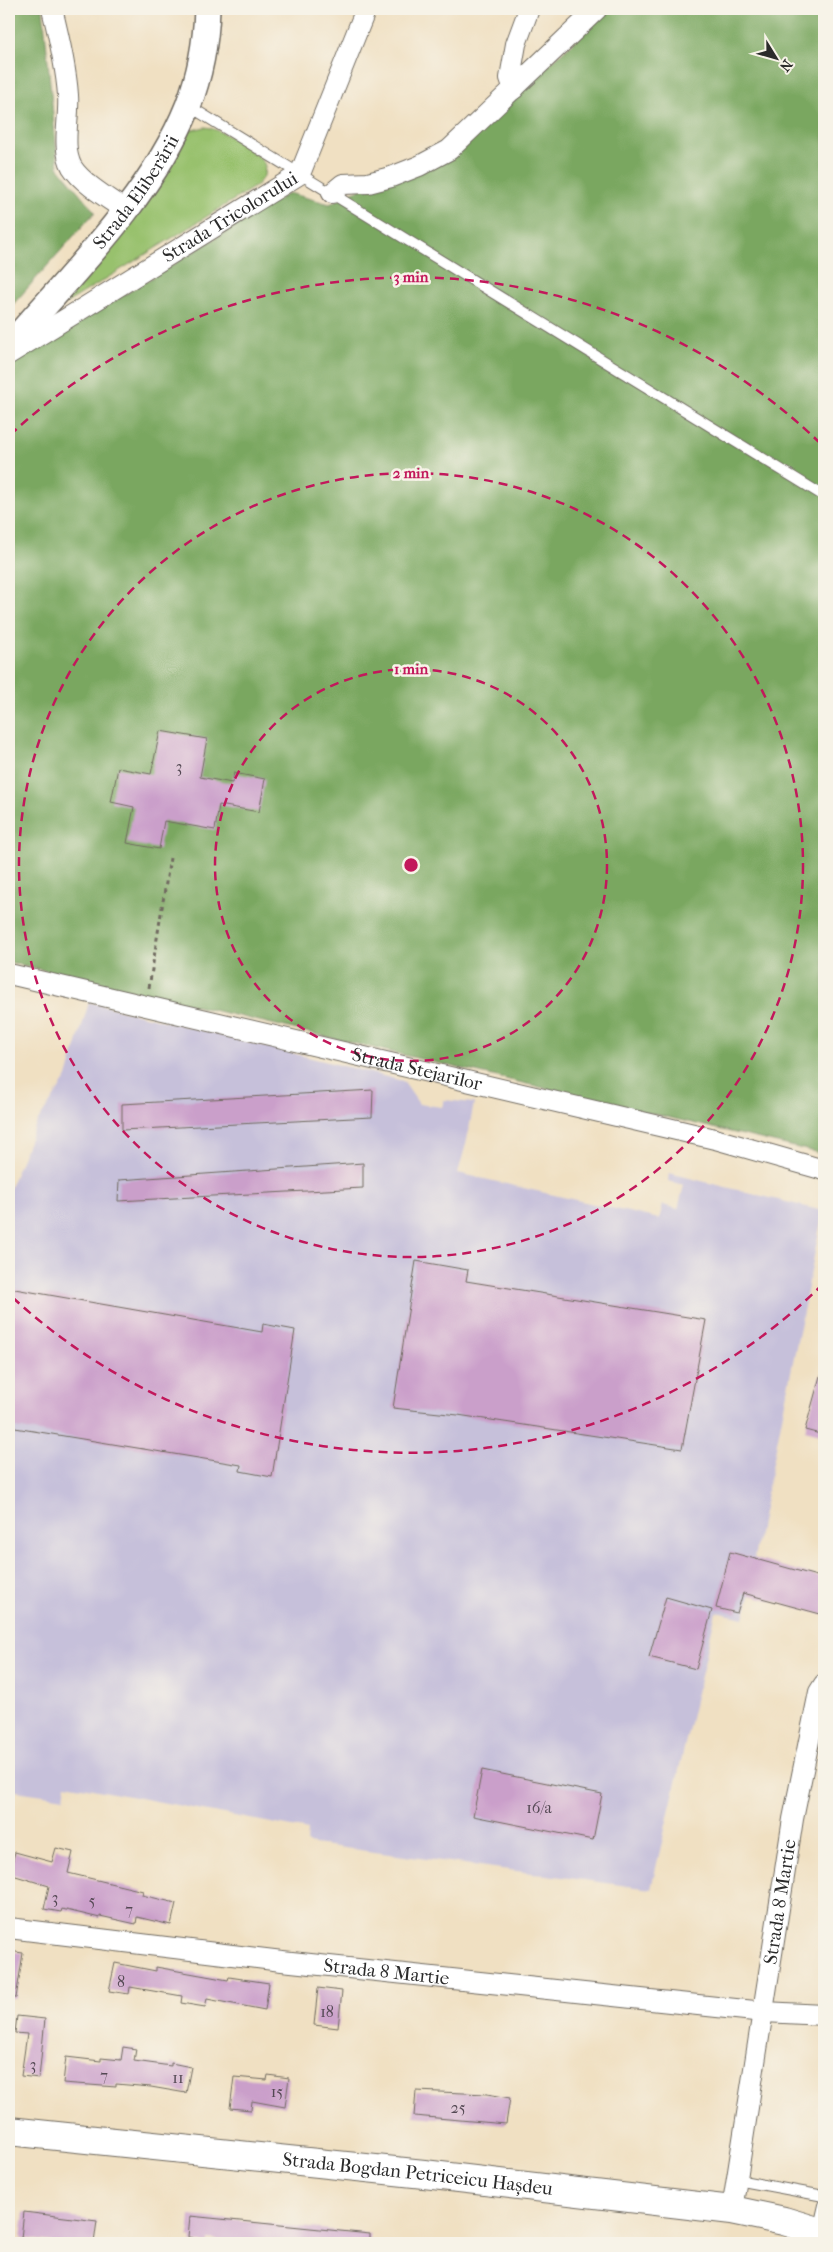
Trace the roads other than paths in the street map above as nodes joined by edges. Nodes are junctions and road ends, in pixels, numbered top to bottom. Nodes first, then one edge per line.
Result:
1 (52, 9) edge
2 (207, 9) edge
3 (366, 9) edge
4 (529, 9) edge
5 (597, 9) edge
6 (514, 89) junction
7 (188, 105) junction
8 (300, 174) junction
9 (332, 193) junction
10 (125, 210) junction
11 (9, 346) edge
12 (9, 354) edge
13 (824, 496) edge
14 (9, 974) edge
15 (824, 1170) edge
16 (824, 1684) edge
17 (9, 1928) edge
18 (764, 2012) junction
19 (824, 2015) edge
20 (9, 2131) edge
21 (737, 2180) junction
22 (824, 2196) edge
23 (824, 2205) edge
24 (732, 2210) junction
25 (821, 2232) edge

1 - 10 street
2 - 7 street, Strada Eliberării
3 - 8 street, Strada Tricolorului
4 - 6 street
5 - 6 street
6 - 9 street
7 - 8 lane
7 - 10 street, Strada Eliberării
8 - 9 lane
8 - 12 street, Strada Tricolorului
9 - 13 lane
10 - 11 street, Strada Eliberării
14 - 15 street, Strada Stejarilor
16 - 18 street, Strada 8 Martie
17 - 18 street, Strada 8 Martie
18 - 19 street, Strada 8 Martie
18 - 21 street, Strada 8 Martie
20 - 24 main road, Strada Bogdan Petriceicu Hașdeu
21 - 22 lane
21 - 24 street, Strada 8 Martie
23 - 25 lane
24 - 25 main road, Strada Bogdan Petriceicu Hașdeu

